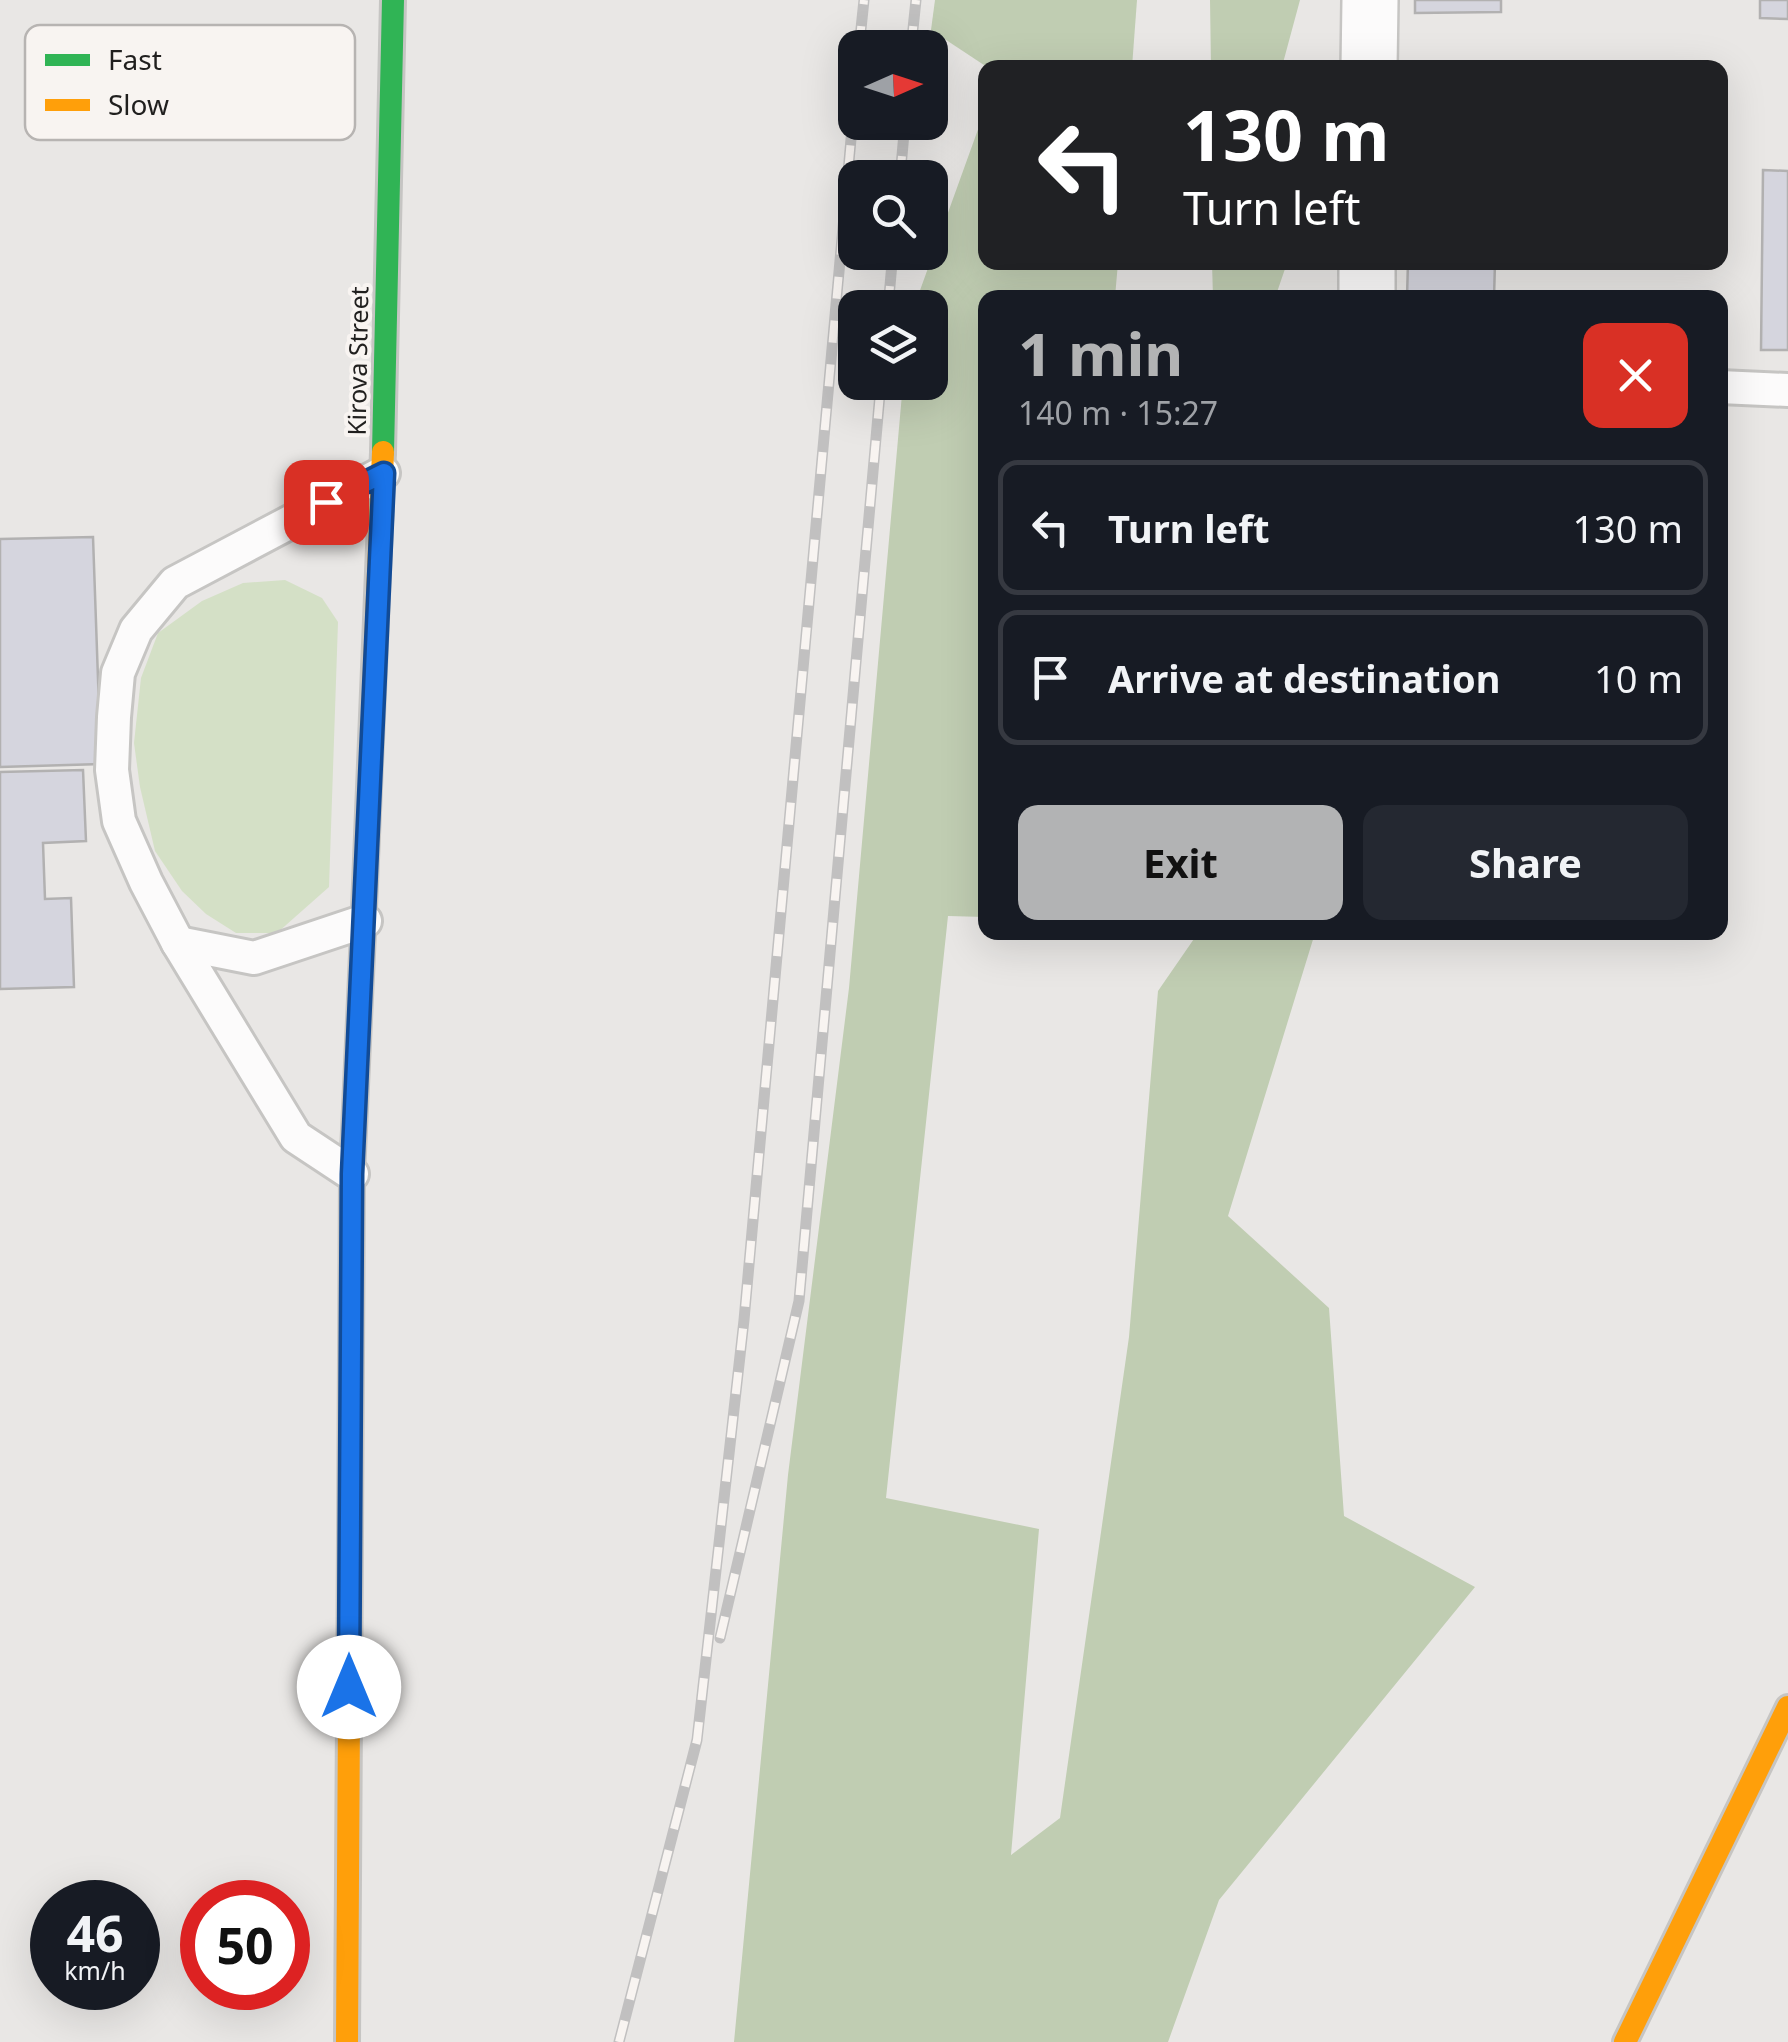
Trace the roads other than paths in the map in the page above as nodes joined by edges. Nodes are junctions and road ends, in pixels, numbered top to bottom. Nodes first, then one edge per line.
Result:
1 (393, 0) edge
2 (1370, 0) edge
3 (1369, 60) edge
4 (1728, 386) edge
5 (1788, 390) edge
6 (384, 473) junction
7 (365, 921) junction
8 (178, 943) junction
9 (352, 1174) junction
10 (1788, 1706) edge
11 (347, 2042) edge
12 (1625, 2042) edge

1 - 6 main road, Kirova Street
2 - 3 street
4 - 5 lane
6 - 7 main road, Kirova Street
6 - 8 lane
7 - 8 lane
7 - 9 main road, Kirova Street
8 - 9 lane
9 - 11 main road, Kirova Street
10 - 12 main road

